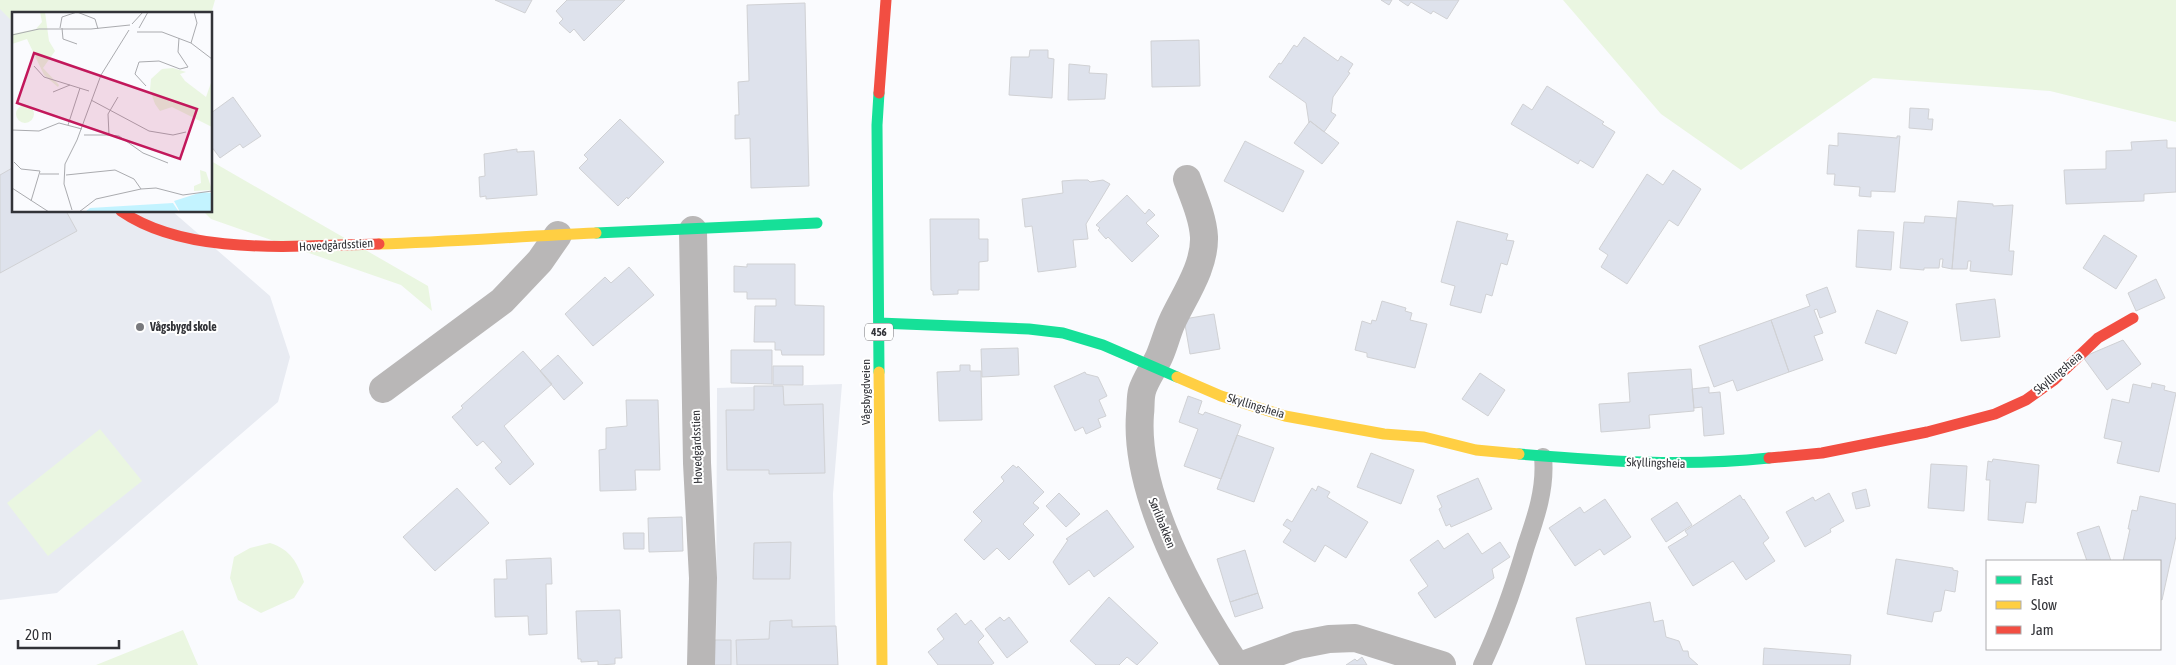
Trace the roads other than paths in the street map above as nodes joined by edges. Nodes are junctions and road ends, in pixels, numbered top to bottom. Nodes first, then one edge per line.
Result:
1 (886, 0) edge
2 (1187, 179) dead end
3 (122, 212) edge
4 (817, 223) dead end
5 (693, 230) junction
6 (558, 235) junction
7 (2133, 318) dead end
8 (879, 323) junction
9 (1154, 369) junction
10 (383, 389) dead end
11 (1543, 456) junction
12 (701, 665) edge
13 (882, 665) edge
14 (1236, 665) edge
15 (1243, 665) edge
16 (1442, 665) edge
17 (1482, 665) edge

1 - 8 street, Vågsbygdveien / 456
2 - 9 street
3 - 6 street, Hovedgårdsstien
4 - 5 street, Hovedgårdsstien
5 - 6 street, Hovedgårdsstien
5 - 12 street, Hovedgårdsstien
6 - 10 street
7 - 11 street, Skyllingsheia
8 - 9 street, Skyllingsheia
8 - 13 street, Vågsbygdveien / 456
9 - 11 street, Skyllingsheia
9 - 14 street, Sørlibakken
11 - 17 lane
15 - 16 street

